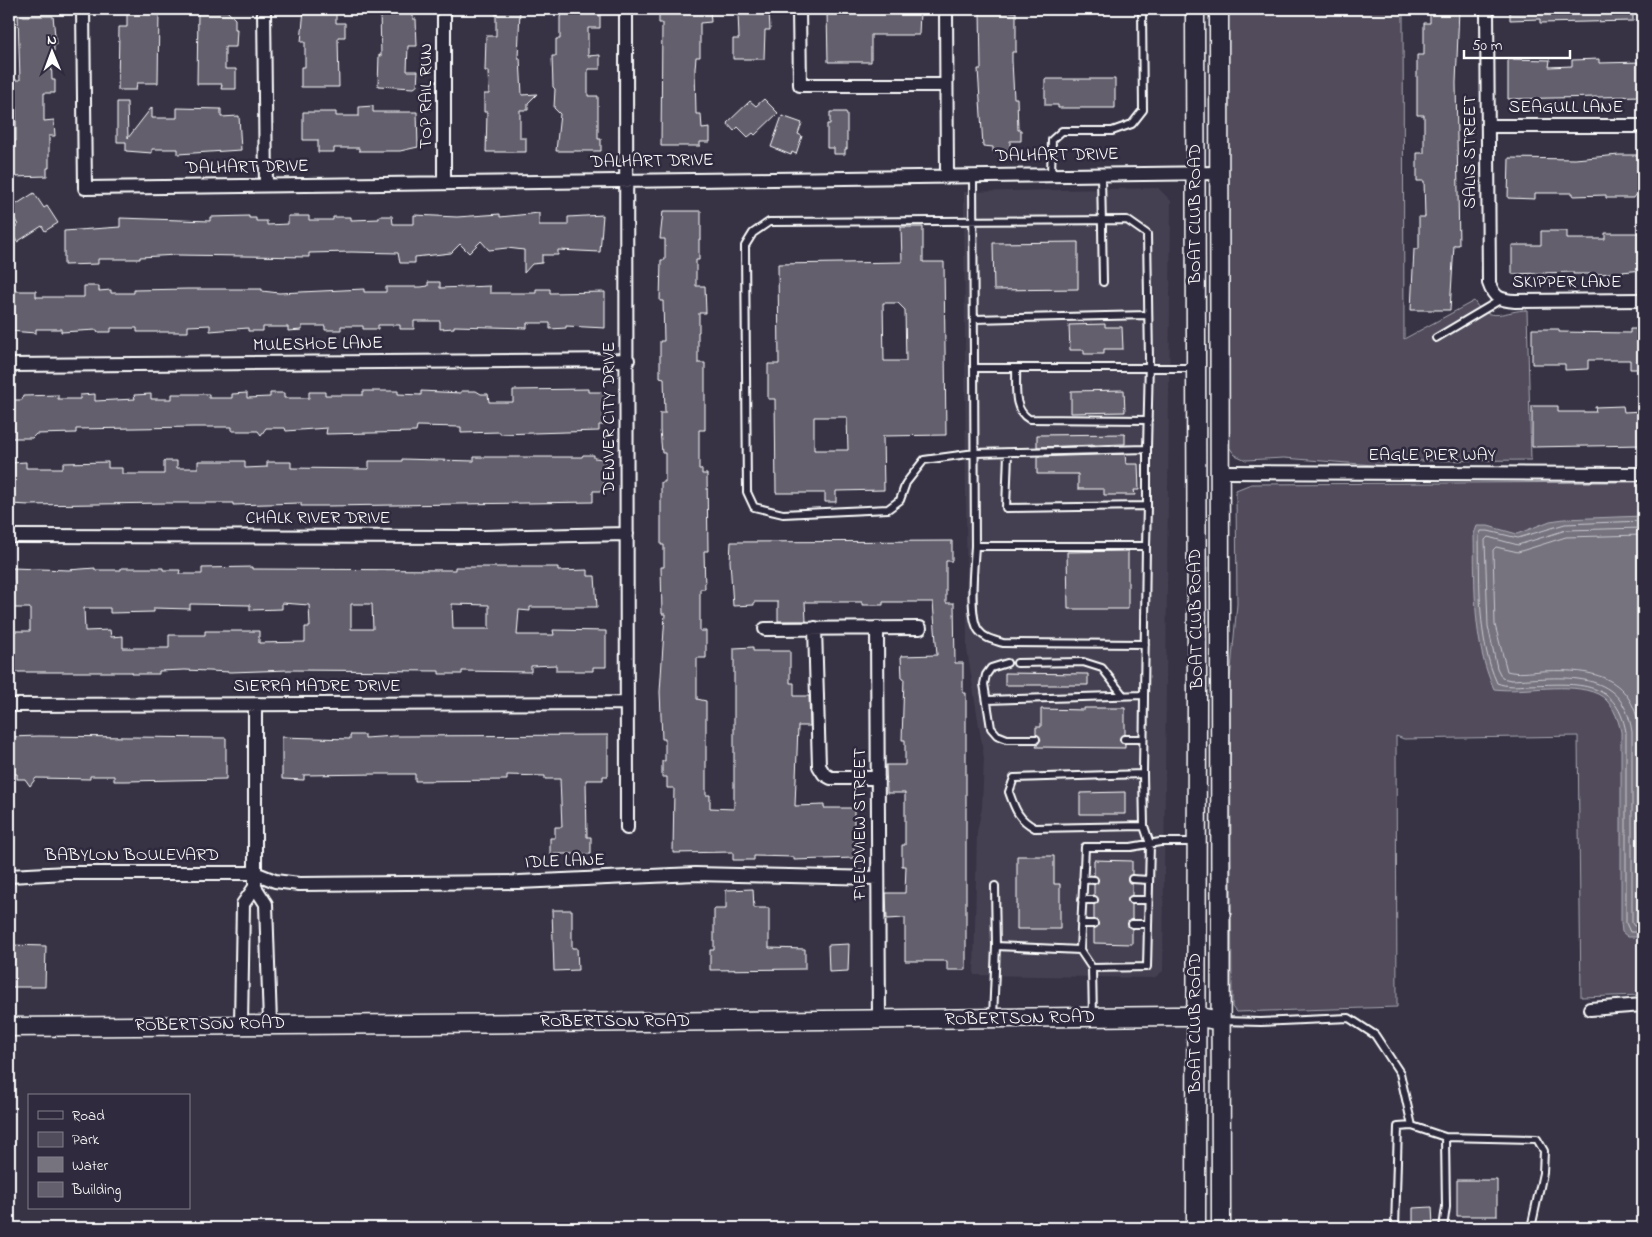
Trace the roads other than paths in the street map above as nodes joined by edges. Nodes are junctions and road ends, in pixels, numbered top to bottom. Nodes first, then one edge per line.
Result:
1 (83, 9) edge
2 (264, 9) edge
3 (444, 9) edge
4 (626, 9) edge
5 (799, 9) edge
6 (946, 9) edge
7 (1142, 9) edge
8 (1195, 9) edge
9 (1219, 9) edge
10 (1487, 9) edge
11 (946, 85) junction
12 (1489, 126) junction
13 (1643, 126) edge
14 (1101, 173) junction
15 (1196, 173) junction
16 (1220, 173) junction
17 (1051, 174) junction
18 (947, 175) junction
19 (973, 175) junction
20 (626, 180) junction
21 (444, 182) junction
22 (266, 185) junction
23 (1100, 219) junction
24 (973, 221) junction
25 (1103, 282) dead end
26 (1497, 297) junction
27 (1643, 300) edge
28 (1148, 316) junction
29 (974, 320) junction
30 (1436, 338) dead end
31 (628, 360) junction
32 (9, 365) edge
33 (974, 368) junction
34 (1016, 368) junction
35 (1149, 368) junction
36 (1196, 368) junction
37 (1148, 420) junction
38 (1147, 449) junction
39 (1008, 453) junction
40 (975, 454) junction
41 (1220, 472) junction
42 (1643, 474) edge
43 (1147, 506) junction
44 (627, 534) junction
45 (9, 536) edge
46 (975, 546) junction
47 (1146, 546) junction
48 (765, 628) dead end
49 (815, 628) junction
50 (878, 628) junction
51 (920, 628) dead end
52 (1145, 644) junction
53 (1007, 663) dead end
54 (1017, 663) dead end
55 (1123, 695) junction
56 (1144, 695) junction
57 (987, 700) junction
58 (626, 703) junction
59 (9, 705) edge
60 (255, 705) junction
61 (1036, 739) dead end
62 (1124, 739) dead end
63 (1143, 740) junction
64 (1143, 774) junction
65 (878, 778) junction
66 (1144, 826) junction
67 (627, 828) dead end
68 (1196, 842) junction
69 (1150, 844) junction
70 (255, 873) junction
71 (9, 876) edge
72 (878, 878) junction
73 (1132, 879) dead end
74 (1083, 880) junction
75 (1094, 880) dead end
76 (1149, 880) junction
77 (995, 886) dead end
78 (255, 887) junction
79 (1082, 900) junction
80 (1094, 900) dead end
81 (1132, 900) dead end
82 (1148, 900) junction
83 (1081, 924) junction
84 (1094, 924) dead end
85 (1132, 924) dead end
86 (1148, 924) junction
87 (996, 946) junction
88 (1080, 950) junction
89 (1092, 968) junction
90 (1643, 1005) edge
91 (1590, 1009) dead end
92 (1195, 1016) junction
93 (1093, 1017) junction
94 (992, 1019) junction
95 (879, 1021) junction
96 (1220, 1021) junction
97 (270, 1024) junction
98 (241, 1025) junction
99 (9, 1027) edge
100 (1412, 1126) junction
101 (1445, 1137) junction
102 (1196, 1228) edge
103 (1221, 1228) edge
104 (1395, 1228) edge
105 (1443, 1228) edge
106 (1529, 1228) edge

1 - 22 street, DALHART DRIVE
2 - 22 street
3 - 21 street, TOP RAIL RUN
4 - 20 street, DENVER CITY DRIVE
5 - 11 street
6 - 11 street
7 - 17 lane
8 - 15 main road, BOAT CLUB ROAD
9 - 16 main road, BOAT CLUB ROAD
10 - 12 street, SALIS STREET
11 - 18 street
12 - 13 street, SEAGULL LANE
12 - 26 street, SALIS STREET
14 - 15 street, DALHART DRIVE
14 - 17 street, DALHART DRIVE
14 - 23 lane
15 - 16 street, DALHART DRIVE
15 - 36 main road, BOAT CLUB ROAD
16 - 41 main road, BOAT CLUB ROAD
17 - 19 street, DALHART DRIVE
18 - 19 street, DALHART DRIVE
18 - 20 street, DALHART DRIVE
19 - 24 lane
20 - 21 street, DALHART DRIVE
20 - 31 street, DENVER CITY DRIVE
21 - 22 street, DALHART DRIVE
23 - 24 lane
23 - 25 lane
23 - 28 lane
24 - 29 lane
24 - 40 lane
26 - 27 street, SKIPPER LANE
26 - 30 lane
28 - 29 lane
28 - 35 lane
29 - 33 lane
31 - 32 street, MULESHOE LANE
31 - 44 street, DENVER CITY DRIVE
33 - 34 lane
33 - 40 lane
34 - 35 lane
34 - 37 lane
35 - 36 lane
35 - 37 lane
36 - 68 main road, BOAT CLUB ROAD
37 - 38 lane
38 - 39 lane
38 - 43 lane
39 - 40 lane
39 - 43 lane
40 - 46 lane
41 - 42 street, EAGLE PIER WAY
41 - 96 main road, BOAT CLUB ROAD
43 - 47 lane
44 - 45 street, CHALK RIVER DRIVE
44 - 58 street, DENVER CITY DRIVE
46 - 47 lane
46 - 52 lane
47 - 52 lane
48 - 49 street
49 - 50 street
49 - 65 street
50 - 51 street
50 - 65 street, FIELDVIEW STREET
52 - 56 lane
53 - 57 lane
54 - 55 lane
55 - 56 lane
55 - 57 lane
56 - 63 lane
57 - 61 lane
58 - 60 street, SIERRA MADRE DRIVE
58 - 67 street, DENVER CITY DRIVE
59 - 60 street, SIERRA MADRE DRIVE
60 - 70 street
62 - 63 lane
63 - 64 lane
64 - 66 lane
64 - 66 lane
65 - 72 street, FIELDVIEW STREET
66 - 69 lane
68 - 69 lane
68 - 92 main road, BOAT CLUB ROAD
69 - 74 lane
69 - 76 lane
70 - 71 street, BABYLON BOULEVARD
70 - 72 street, IDLE LANE
70 - 78 street
72 - 95 street, FIELDVIEW STREET
73 - 76 lane
74 - 75 lane
74 - 79 lane
76 - 82 lane
77 - 87 lane
78 - 97 street
78 - 98 street
79 - 80 lane
79 - 83 lane
81 - 82 lane
82 - 86 lane
83 - 84 lane
83 - 88 lane
85 - 86 lane
86 - 89 lane
87 - 88 lane
87 - 94 lane
88 - 89 lane
89 - 93 lane
90 - 91 street
92 - 93 main road, ROBERTSON ROAD
92 - 96 main road, ROBERTSON ROAD
92 - 102 main road, BOAT CLUB ROAD
93 - 94 main road, ROBERTSON ROAD
94 - 95 main road, ROBERTSON ROAD
95 - 97 main road, ROBERTSON ROAD
96 - 100 lane
96 - 103 main road, BOAT CLUB ROAD
97 - 98 main road, ROBERTSON ROAD
98 - 99 main road, ROBERTSON ROAD
100 - 101 lane
100 - 104 lane
101 - 105 lane
101 - 106 lane

